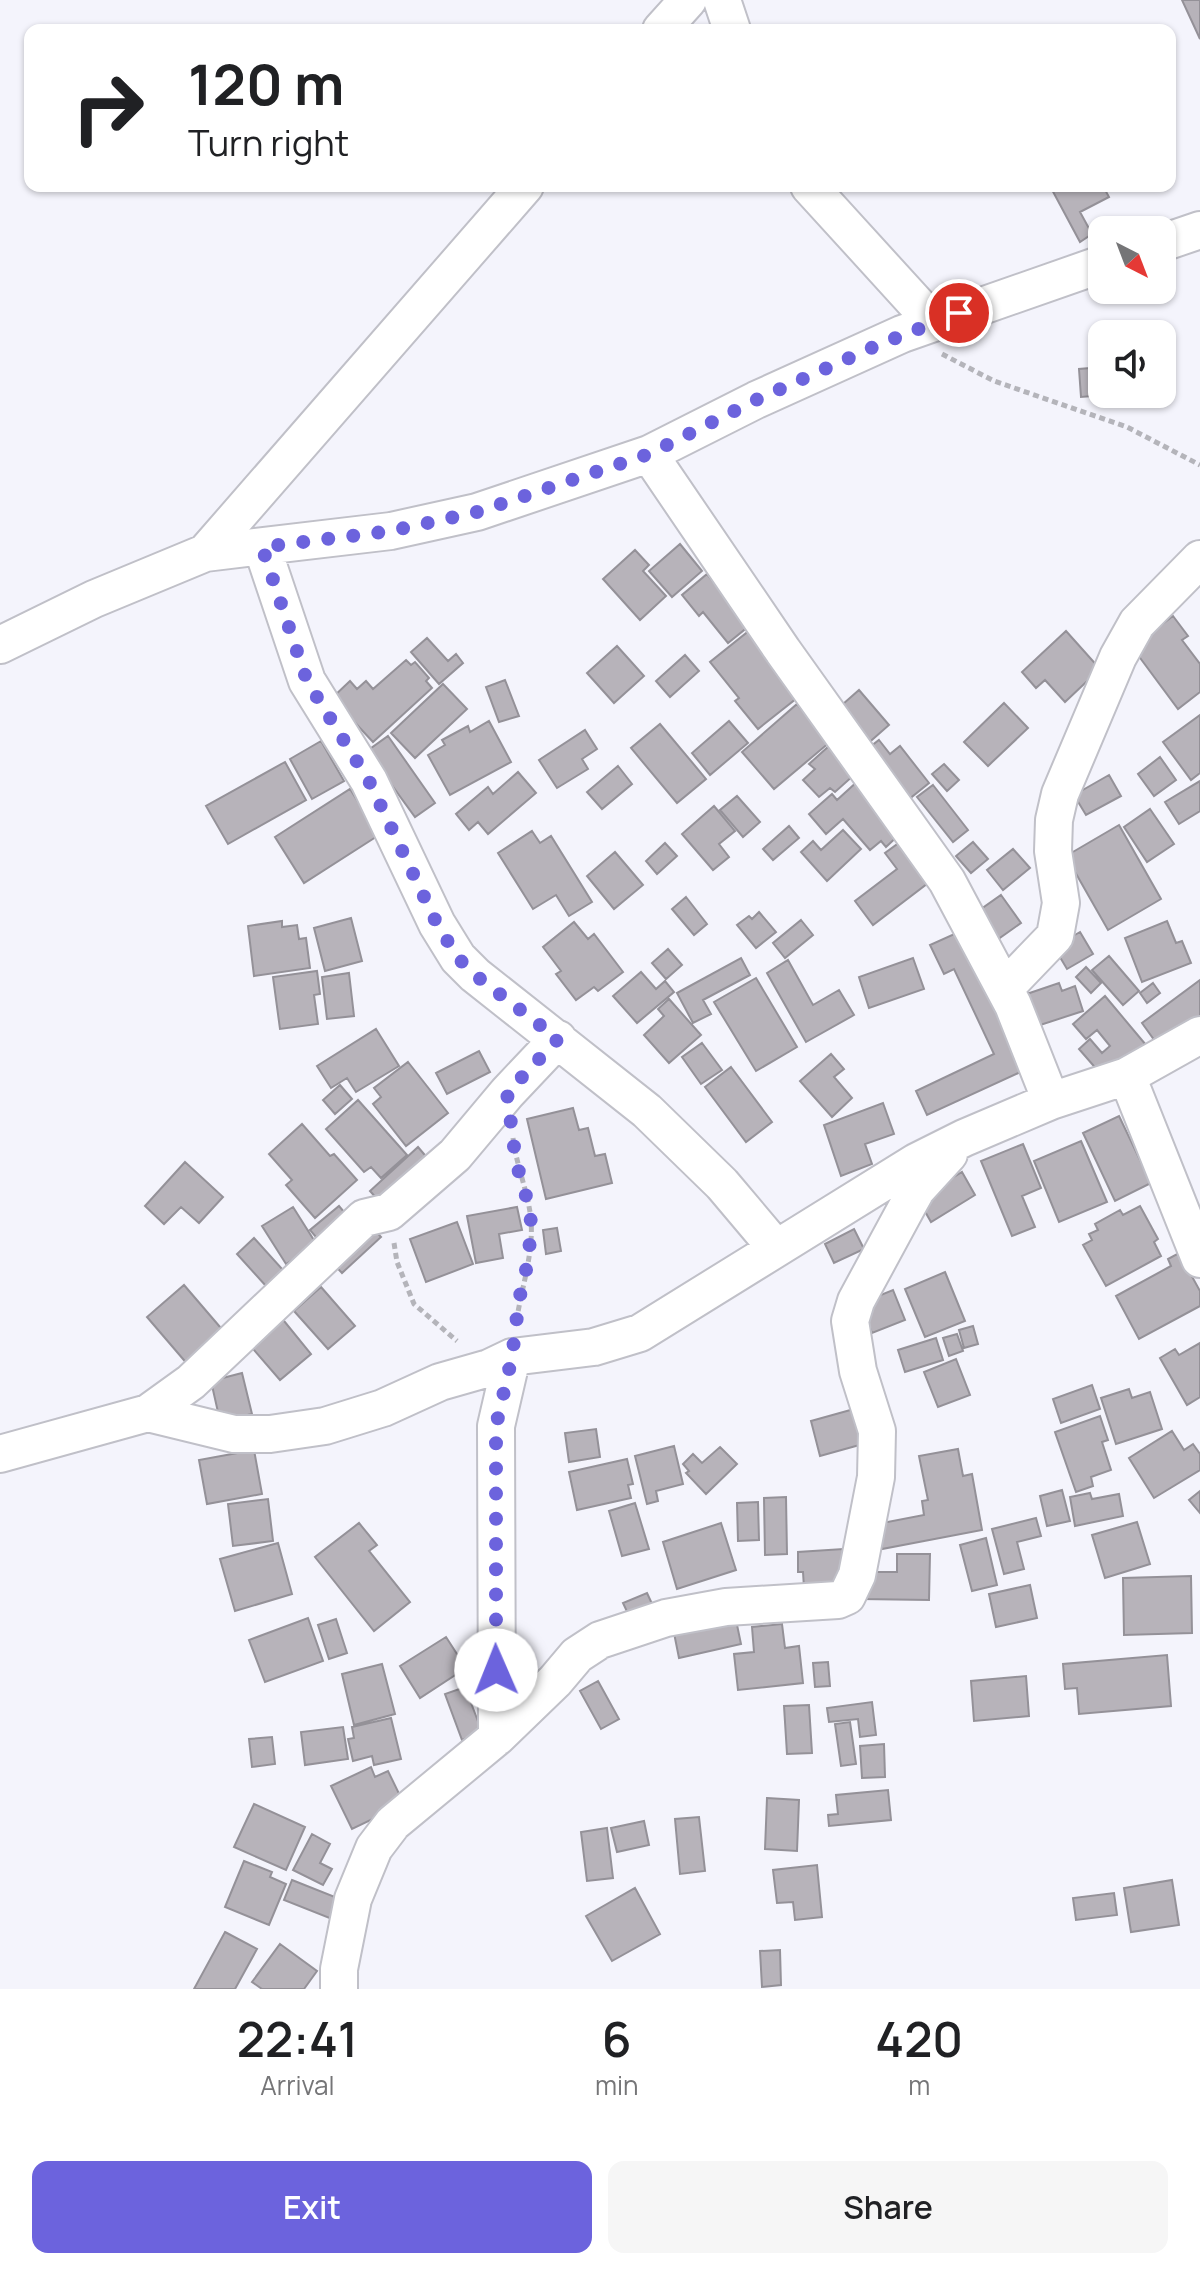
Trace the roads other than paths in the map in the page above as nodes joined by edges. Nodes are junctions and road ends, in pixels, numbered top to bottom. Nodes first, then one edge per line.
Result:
1 (688, 0) edge
2 (722, 0) edge
3 (666, 24) edge
4 (730, 24) edge
5 (520, 192) edge
6 (814, 192) edge
7 (1200, 230) edge
8 (1176, 238) edge
9 (1088, 269) edge
10 (918, 328) junction
11 (649, 454) junction
12 (262, 547) junction
13 (205, 553) junction
14 (1200, 559) edge
15 (0, 645) edge
16 (1005, 988) junction
17 (1200, 1035) edge
18 (558, 1039) junction
19 (1127, 1076) junction
20 (1051, 1101) junction
21 (964, 1138) junction
22 (776, 1248) junction
23 (1200, 1259) edge
24 (500, 1362) junction
25 (148, 1413) junction
26 (0, 1454) edge
27 (497, 1737) junction
28 (339, 1989) edge

1 - 3 street
2 - 4 street
5 - 13 street
6 - 10 street
7 - 8 street
9 - 10 street
10 - 11 street
11 - 12 street
11 - 16 street
12 - 13 street
12 - 18 street
13 - 15 street
14 - 16 street
16 - 20 street
17 - 19 street
18 - 22 street
18 - 25 street
19 - 20 street
19 - 23 street
20 - 21 street
21 - 22 street
21 - 27 street
22 - 24 street
24 - 25 street
24 - 27 street
25 - 26 street
27 - 28 street

